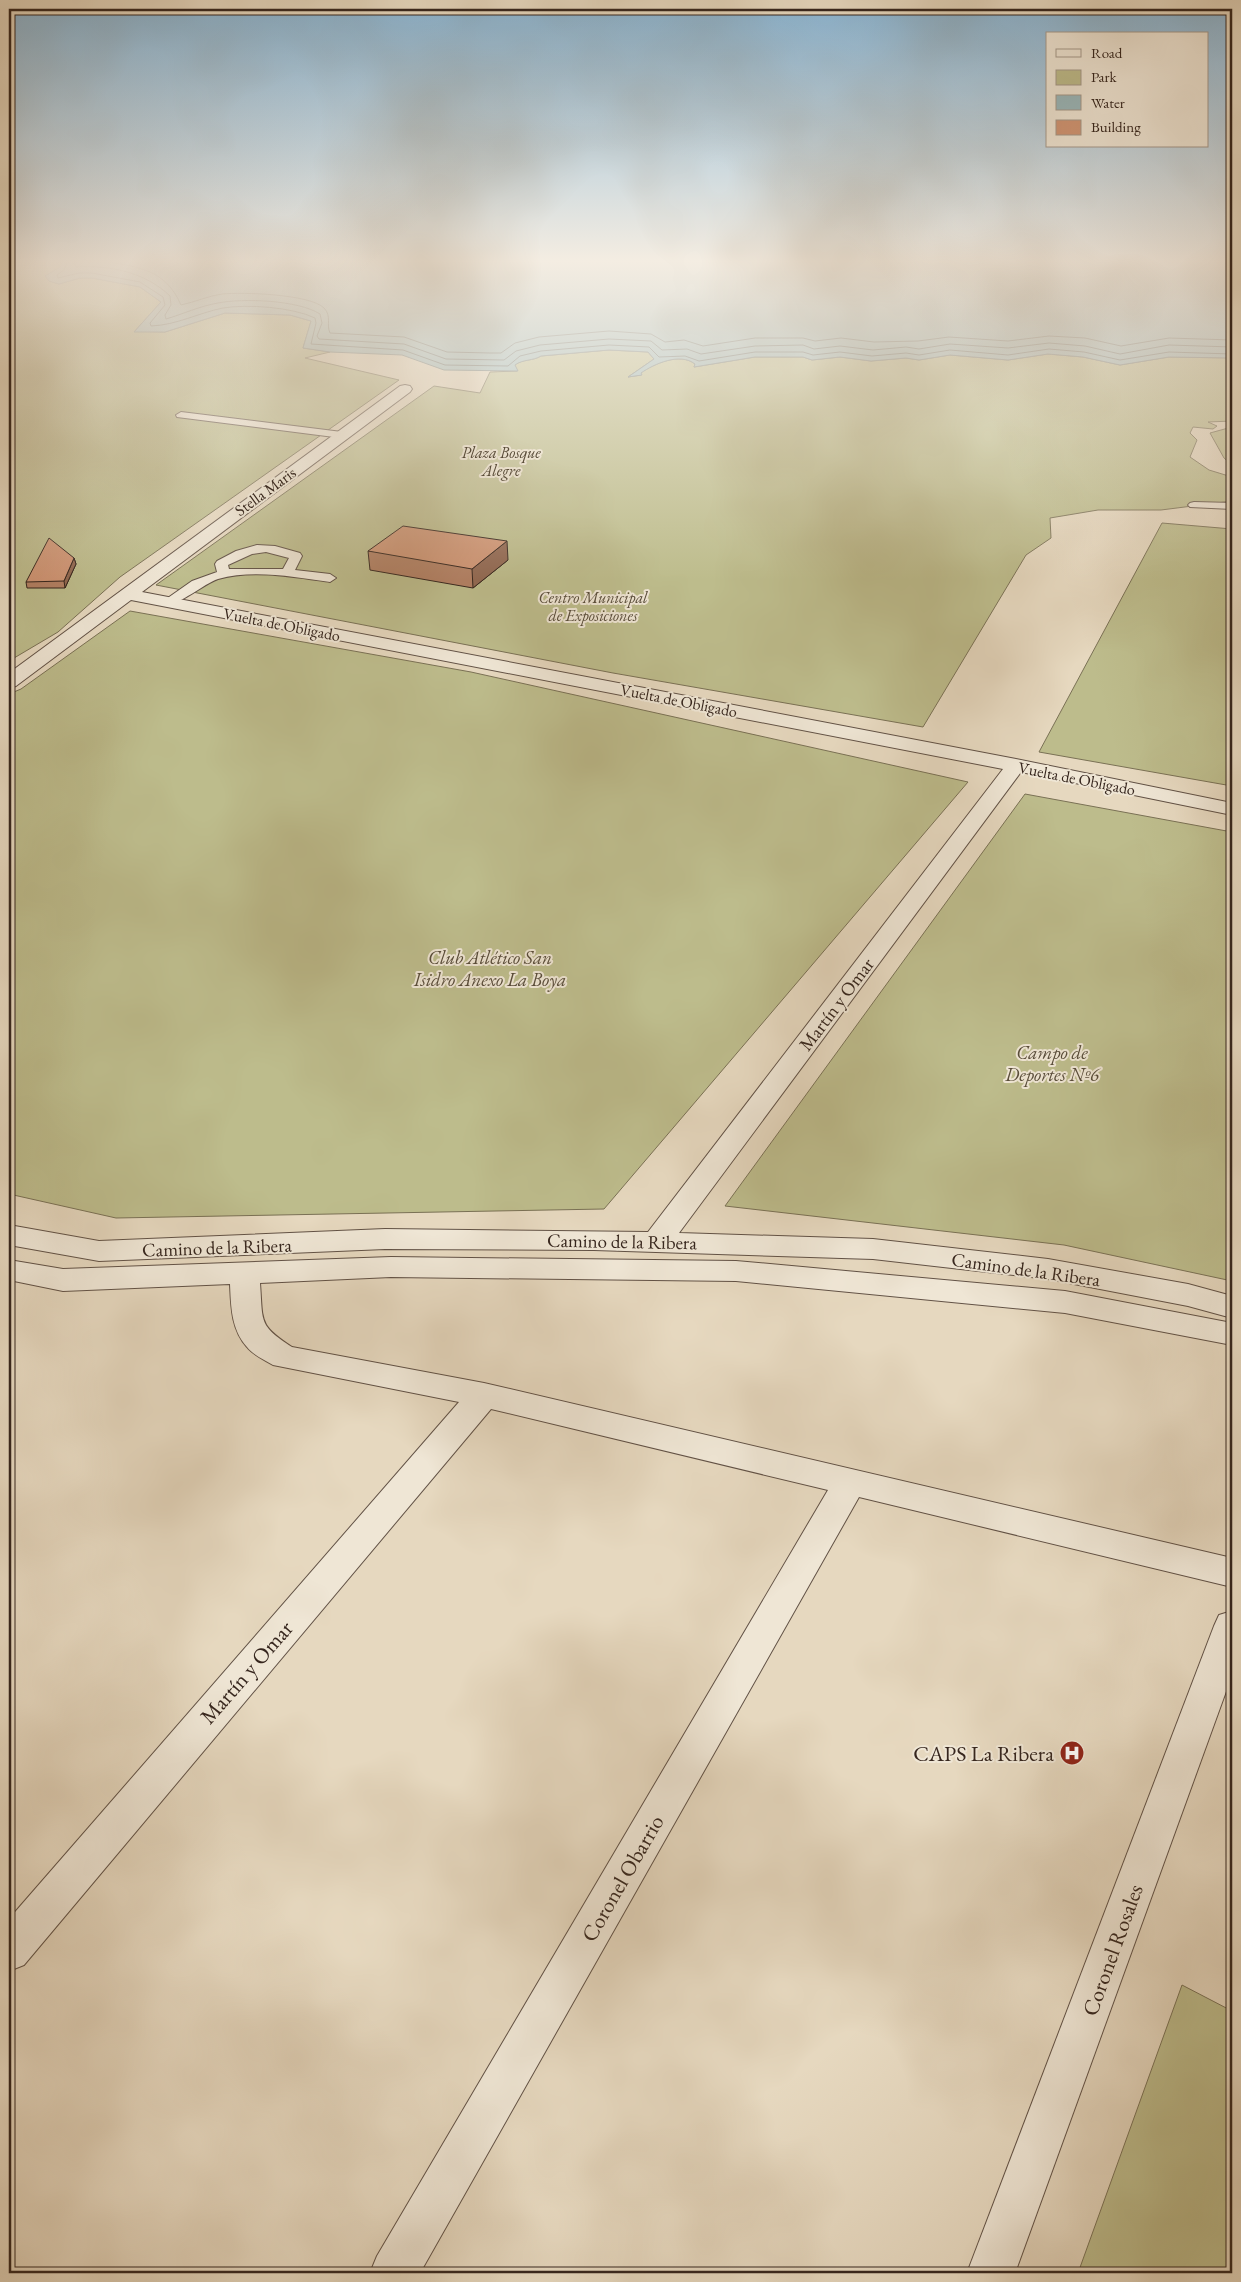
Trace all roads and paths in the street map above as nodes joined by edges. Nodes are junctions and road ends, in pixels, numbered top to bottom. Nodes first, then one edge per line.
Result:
1 (405, 389) dead end
2 (181, 415) dead end
3 (342, 435) junction
4 (1194, 505) dead end
5 (1232, 506) edge
6 (224, 573) junction
7 (287, 573) junction
8 (330, 578) dead end
9 (126, 594) junction
10 (168, 602) junction
11 (9, 682) edge
12 (1016, 765) junction
13 (1232, 809) edge
14 (9, 1235) edge
15 (656, 1242) junction
16 (9, 1270) edge
17 (245, 1274) junction
18 (1232, 1306) edge
19 (1232, 1334) edge
20 (484, 1395) junction
21 (850, 1482) junction
22 (1232, 1572) edge
23 (1232, 1626) edge
24 (9, 1950) edge
25 (394, 2273) edge
26 (991, 2273) edge

1 - 3 street, Stella Maris
2 - 3 lane
3 - 9 street, Stella Maris
4 - 5 lane
6 - 7 lane
6 - 7 lane
6 - 10 lane
7 - 8 lane
9 - 10 street, Vuelta de Obligado
9 - 11 street, Stella Maris
10 - 12 street, Vuelta de Obligado
12 - 13 street, Vuelta de Obligado
12 - 15 street, Martín y Omar
14 - 15 street, Camino de la Ribera
15 - 18 street, Camino de la Ribera
16 - 17 street, Camino de la Ribera
17 - 19 street, Camino de la Ribera
17 - 20 street, Camino de la Ribera
20 - 21 street, Camino de la Ribera
20 - 24 street, Martín y Omar
21 - 22 street, Camino de la Ribera
21 - 25 street, Coronel Obarrio
23 - 26 street, Coronel Rosales

